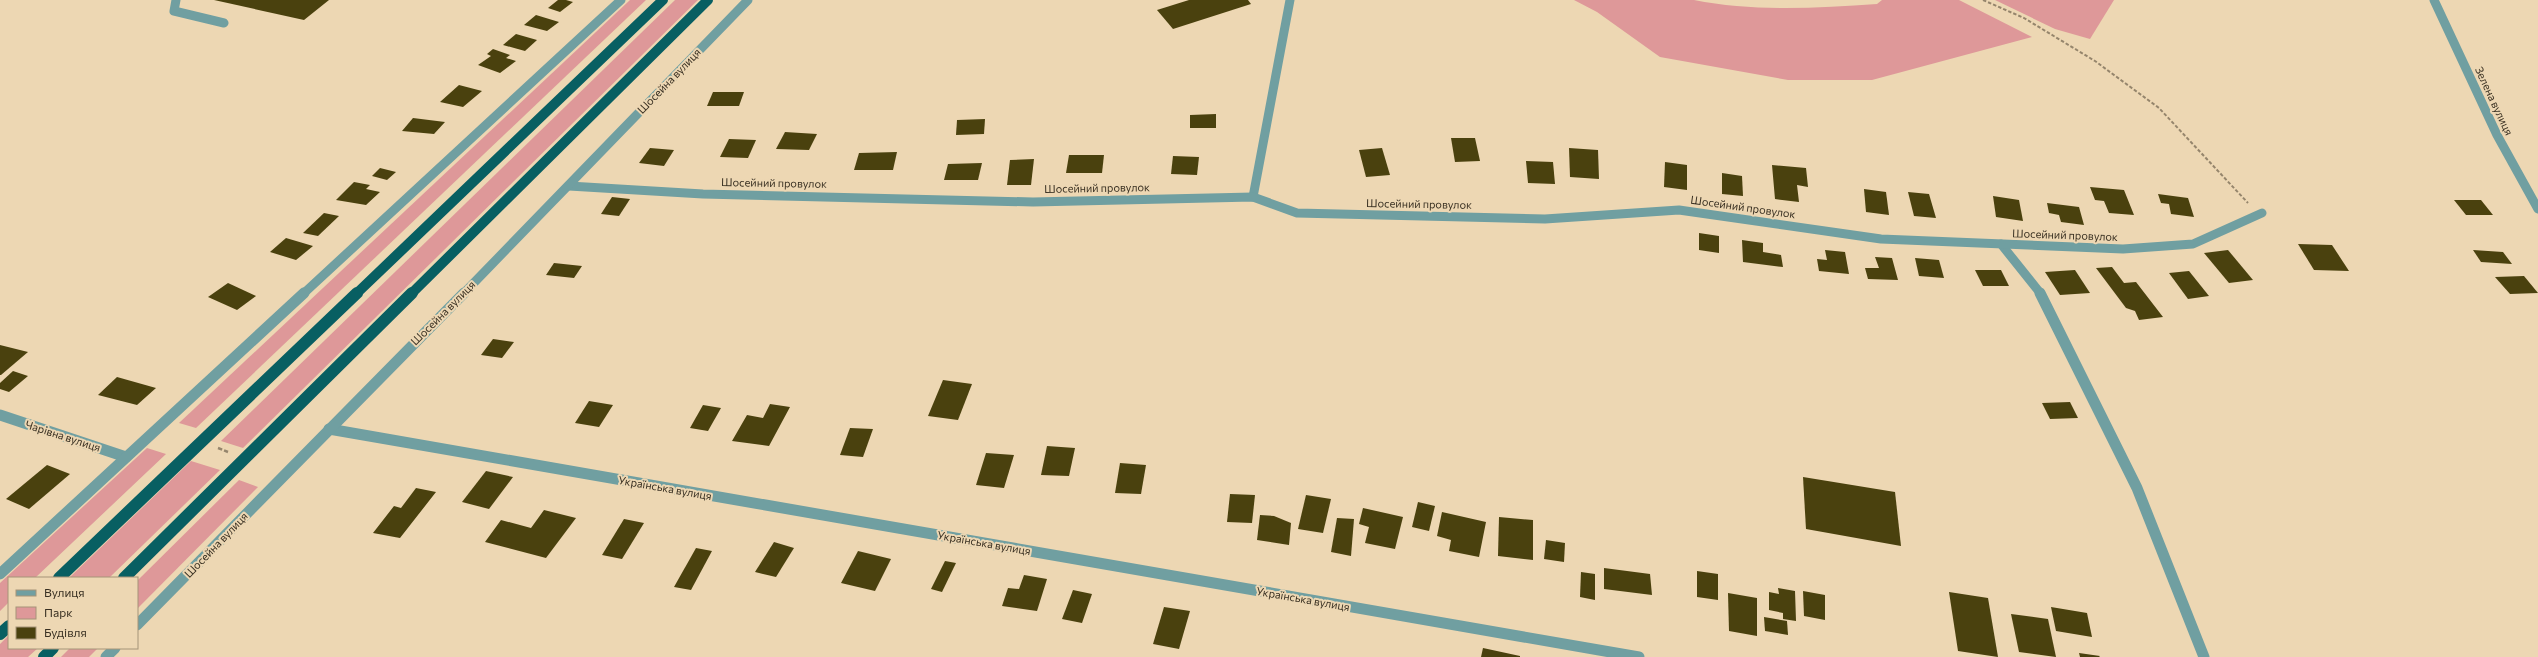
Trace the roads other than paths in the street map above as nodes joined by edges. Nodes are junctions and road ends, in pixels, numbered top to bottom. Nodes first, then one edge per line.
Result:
1 (176, 0) edge
2 (621, 0) edge
3 (663, 0) edge
4 (708, 0) edge
5 (748, 0) edge
6 (1290, 0) edge
7 (2434, 0) edge
8 (224, 23) dead end
9 (569, 186) junction
10 (1253, 197) junction
11 (2538, 209) edge
12 (2262, 213) road end
13 (2001, 244) junction
14 (0, 415) edge
15 (330, 429) junction
16 (126, 457) junction
17 (0, 574) edge
18 (60, 577) edge
19 (125, 577) edge
20 (138, 624) edge
21 (8, 627) edge
22 (0, 634) edge
23 (52, 649) edge
24 (114, 649) edge
25 (44, 657) edge
26 (106, 657) edge
27 (1639, 657) edge
28 (2204, 657) edge

1 - 8 street
2 - 16 street
3 - 18 highway
4 - 19 highway
5 - 9 street, Шосейна вулиця
6 - 10 street
7 - 11 street, Зелена вулиця
9 - 10 street, Шосейний провулок
9 - 15 street, Шосейна вулиця
10 - 13 street, Шосейний провулок
12 - 13 street, Шосейний провулок
13 - 28 street
14 - 16 street, Чарівна вулиця
15 - 20 street, Шосейна вулиця
15 - 27 street, Українська вулиця
16 - 17 street
21 - 22 highway
23 - 25 highway
24 - 26 street

